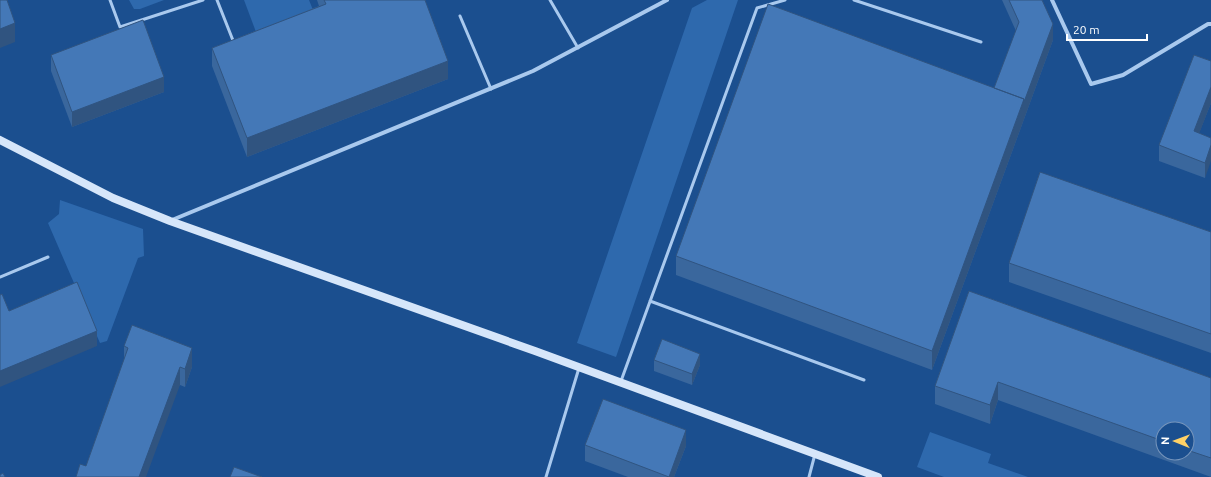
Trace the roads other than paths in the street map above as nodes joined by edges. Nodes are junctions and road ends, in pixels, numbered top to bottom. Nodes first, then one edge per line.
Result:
1 (110, 0) edge
2 (203, 0) edge
3 (217, 0) edge
4 (550, 0) edge
5 (667, 0) edge
6 (785, 0) edge
7 (854, 0) edge
8 (1052, 0) edge
9 (460, 16) dead end
10 (1211, 24) edge
11 (981, 42) dead end
12 (234, 43) edge
13 (578, 48) junction
14 (491, 89) junction
15 (0, 140) edge
16 (170, 221) junction
17 (48, 257) dead end
18 (0, 277) edge
19 (650, 301) junction
20 (580, 368) junction
21 (864, 380) dead end
22 (620, 382) junction
23 (815, 454) junction
24 (546, 477) edge
25 (809, 477) edge
26 (878, 477) edge

1 - 2 lane
3 - 12 lane
4 - 13 lane
5 - 13 street
6 - 19 lane
7 - 11 lane
8 - 10 street
9 - 14 lane
13 - 14 street
14 - 16 street
15 - 16 street
16 - 20 street
17 - 18 lane
19 - 21 lane
19 - 22 lane
20 - 22 street
20 - 24 lane
22 - 23 street
23 - 25 lane
23 - 26 street

